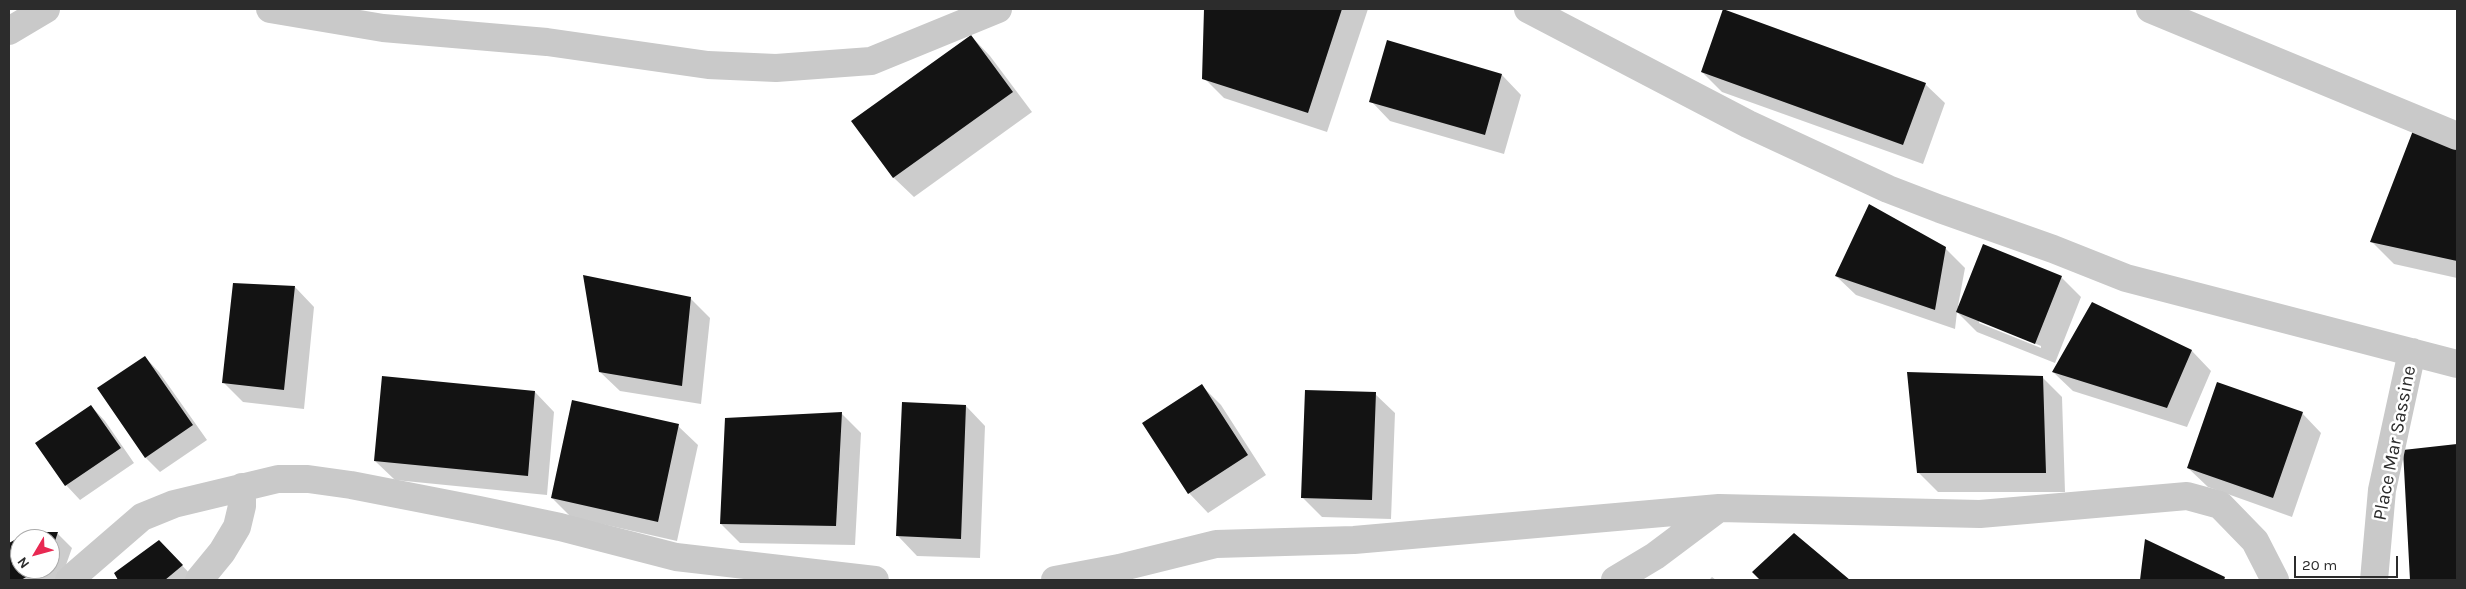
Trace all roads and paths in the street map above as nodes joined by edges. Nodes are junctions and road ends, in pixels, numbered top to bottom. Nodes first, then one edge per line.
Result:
1 (46, 9) edge
2 (270, 9) edge
3 (998, 9) edge
4 (1528, 9) edge
5 (2150, 9) edge
6 (9, 31) edge
7 (2457, 136) edge
8 (2412, 352) junction
9 (2457, 364) edge
10 (242, 487) junction
11 (1719, 508) junction
12 (70, 580) edge
13 (199, 580) edge
14 (875, 580) edge
15 (1055, 580) edge
16 (1615, 580) edge
17 (2276, 580) edge
18 (2374, 580) edge

1 - 6 street
2 - 3 street
4 - 8 street
5 - 7 street
8 - 9 street, Place Mar Sassine
8 - 18 street, Place Mar Sassine
10 - 12 street
10 - 13 street
10 - 14 street
11 - 15 street
11 - 16 street
11 - 17 street

